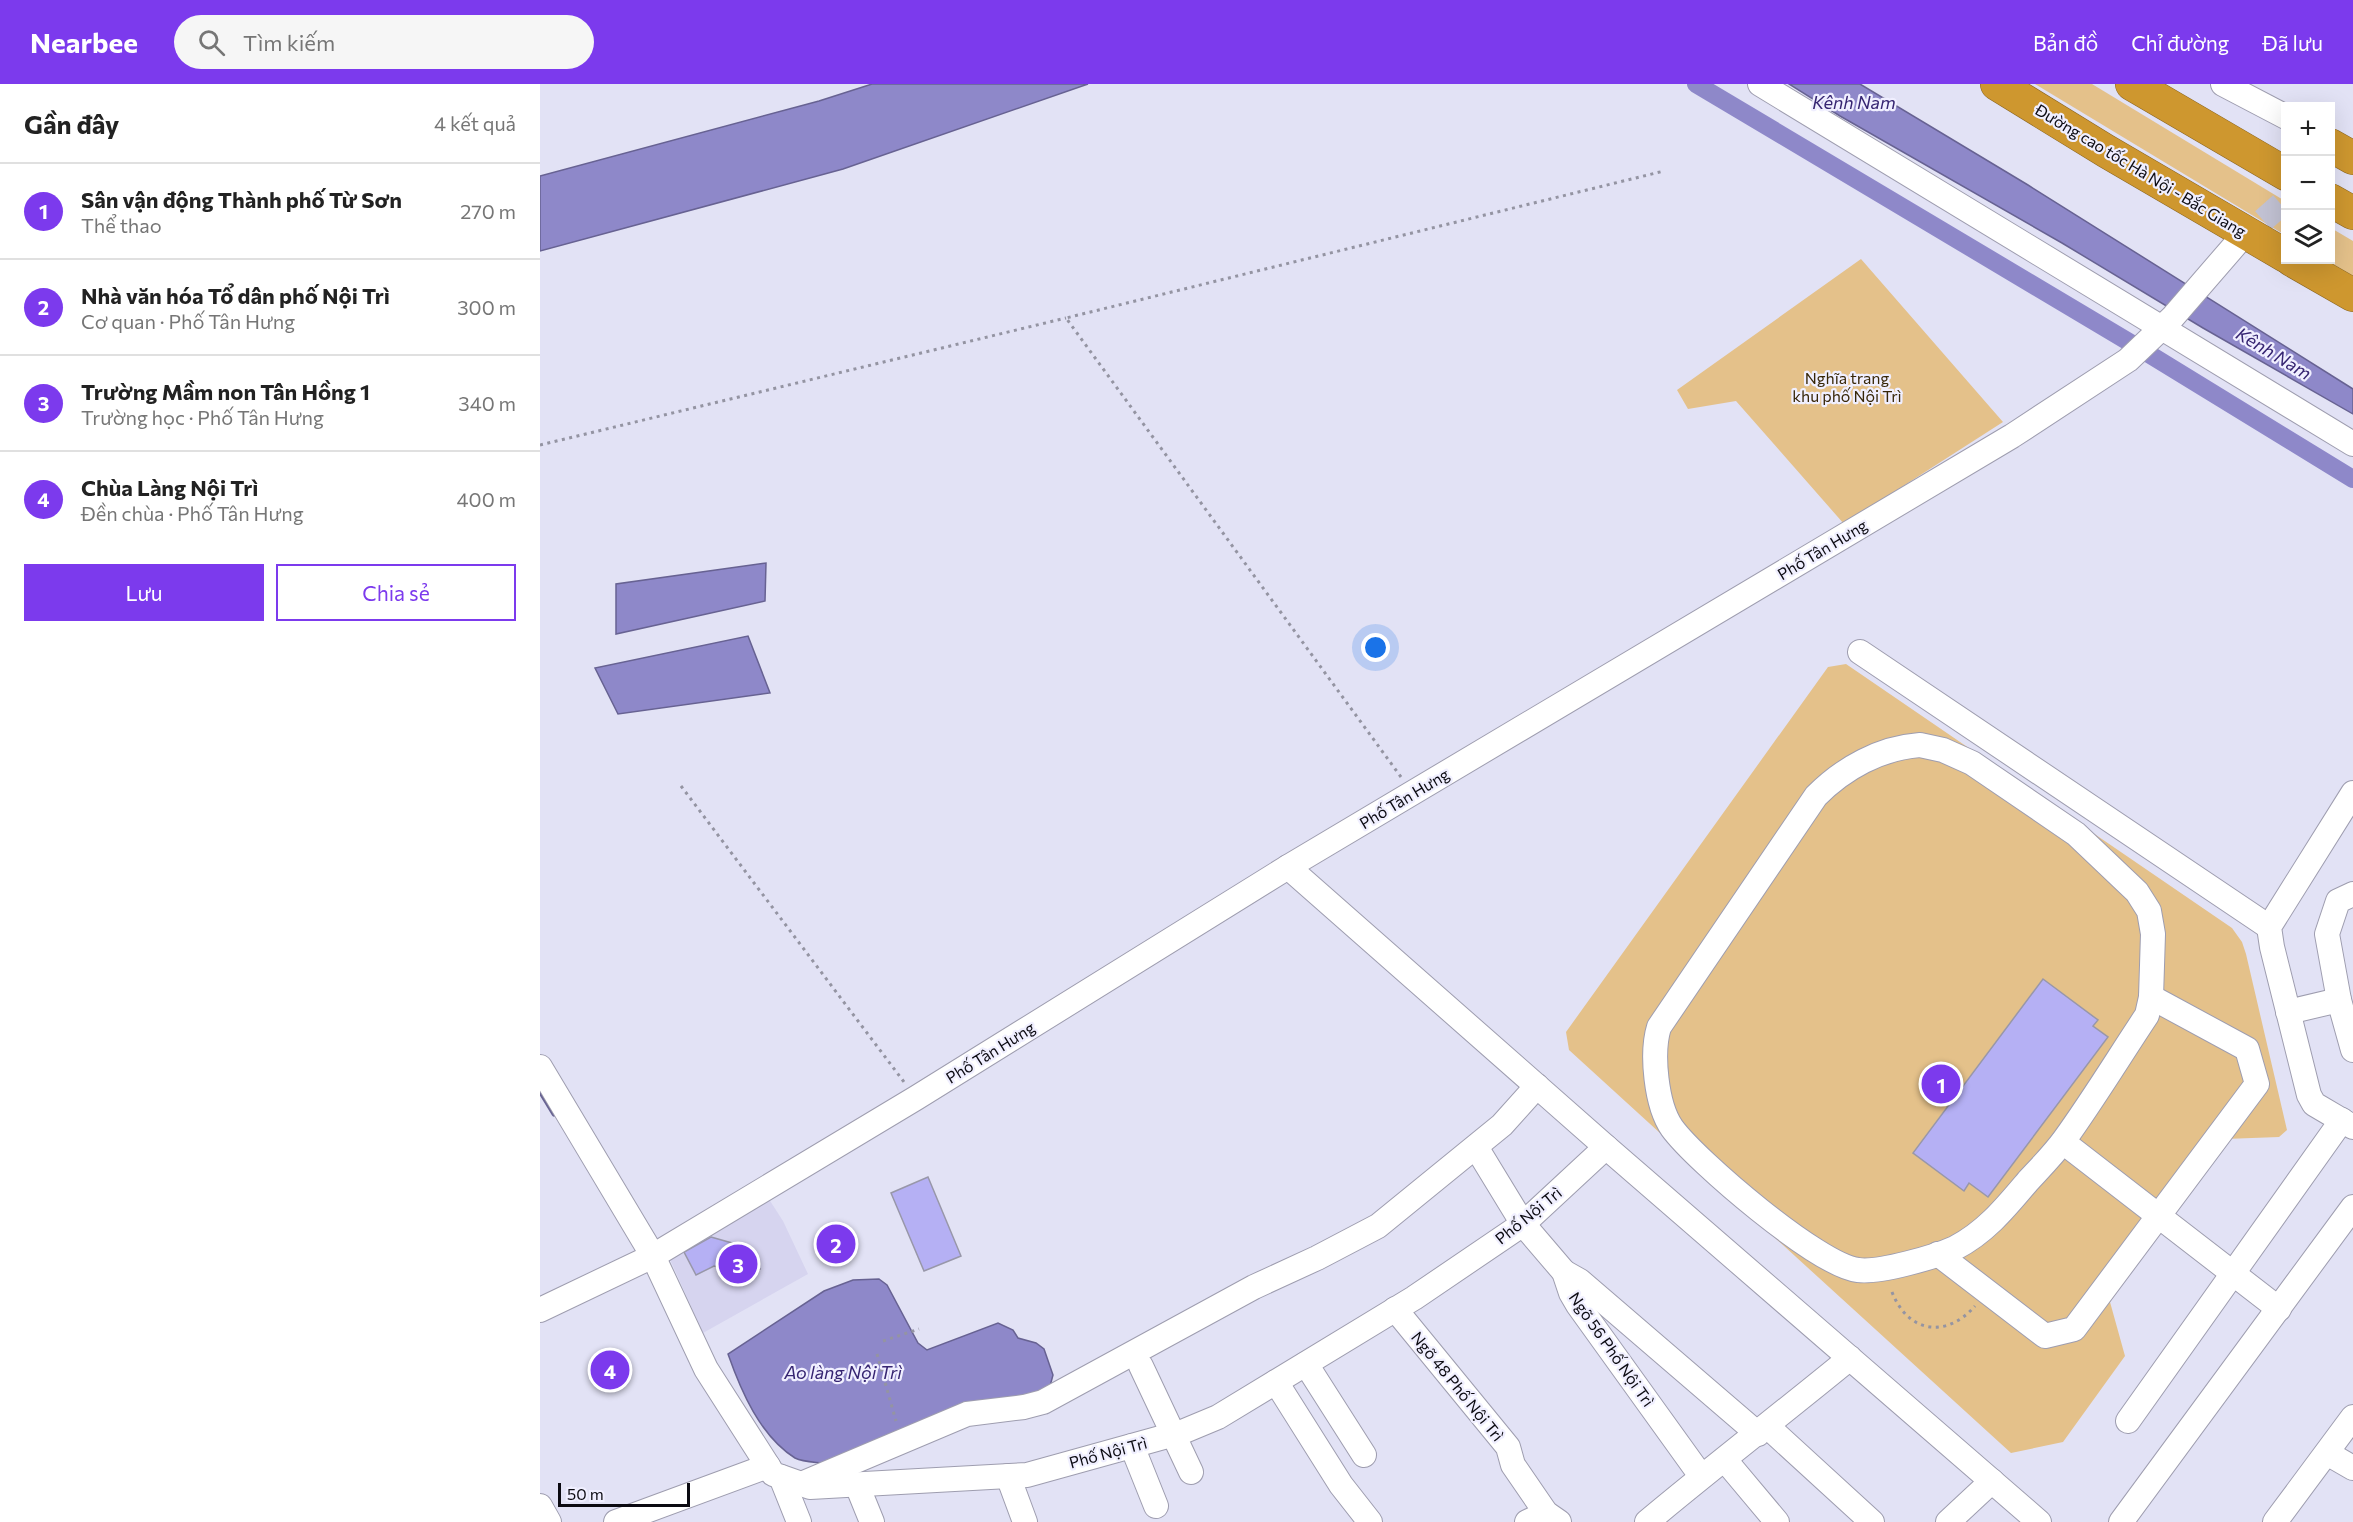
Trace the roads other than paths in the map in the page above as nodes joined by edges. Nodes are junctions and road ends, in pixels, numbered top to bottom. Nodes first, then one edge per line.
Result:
1 (1760, 84) edge
2 (1997, 84) edge
3 (2132, 84) edge
4 (2223, 84) edge
5 (2281, 114) edge
6 (2281, 171) edge
7 (2335, 202) edge
8 (2353, 213) edge
9 (2236, 244) tunnel mouth
10 (2281, 253) edge
11 (2299, 264) edge
12 (2353, 295) edge
13 (2162, 328) junction
14 (2353, 444) edge
15 (1860, 652) dead end
16 (2353, 793) edge
17 (1288, 867) junction
18 (2353, 894) edge
19 (2269, 927) junction
20 (2151, 997) junction
21 (2339, 1000) junction
22 (2288, 1012) junction
23 (2353, 1050) edge
24 (540, 1067) edge
25 (1537, 1086) junction
26 (2348, 1124) edge
27 (2063, 1142) junction
28 (1476, 1147) junction
29 (1606, 1147) junction
30 (2353, 1208) edge
31 (2159, 1216) junction
32 (1523, 1224) junction
33 (1938, 1254) junction
34 (653, 1256) junction
35 (1564, 1272) junction
36 (2233, 1274) junction
37 (540, 1310) edge
38 (1395, 1310) junction
39 (2280, 1310) junction
40 (1850, 1358) junction
41 (1306, 1364) junction
42 (1141, 1366) dead end
43 (1276, 1382) junction
44 (2353, 1417) edge
45 (2128, 1421) dead end
46 (1763, 1430) junction
47 (1174, 1434) junction
48 (1132, 1446) junction
49 (2327, 1454) junction
50 (1725, 1460) junction
51 (2353, 1468) edge
52 (1191, 1472) dead end
53 (783, 1476) junction
54 (1008, 1476) junction
55 (1701, 1476) junction
56 (1992, 1481) junction
57 (857, 1485) junction
58 (1341, 1485) junction
59 (540, 1506) edge
60 (1156, 1506) dead end
61 (1544, 1519) edge
62 (549, 1522) edge
63 (616, 1522) edge
64 (799, 1522) edge
65 (872, 1522) edge
66 (1025, 1522) edge
67 (1370, 1522) edge
68 (1647, 1522) edge
69 (1777, 1522) edge
70 (1872, 1522) edge
71 (1948, 1522) edge
72 (2039, 1522) edge
73 (2121, 1522) edge
74 (2275, 1522) edge

1 - 13 street
2 - 10 highway, Đường cao tốc Hà Nội - Bắc Giang
3 - 6 highway
4 - 5 street
7 - 8 highway
9 - 13 street, Phố Tân Hưng
11 - 12 highway
13 - 14 street
13 - 17 street, Phố Tân Hưng
15 - 19 street
16 - 19 street
17 - 25 street
17 - 34 street, Phố Tân Hưng
18 - 21 street
19 - 22 street
20 - 27 street
20 - 31 street
20 - 33 street
21 - 22 street
21 - 23 street
22 - 26 street
24 - 34 street
25 - 28 street
25 - 29 street
26 - 36 street
27 - 31 street
27 - 33 street
28 - 32 street, Ngõ 56 Phố Nội Trì
28 - 53 street
29 - 32 street, Phố Nội Trì
29 - 40 street
30 - 39 street
31 - 33 street
31 - 36 street
32 - 35 street, Ngõ 56 Phố Nội Trì
32 - 38 street, Phố Nội Trì
34 - 37 street, Phố Tân Hưng
34 - 53 street
35 - 46 street
35 - 55 street, Ngõ 56 Phố Nội Trì
36 - 39 street
36 - 45 street
38 - 41 street, Phố Nội Trì
38 - 61 street, Ngõ 48 Phố Nội Trì
39 - 73 street
40 - 46 street
40 - 56 street
41 - 43 street, Phố Nội Trì
41 - 58 street
42 - 47 street
43 - 47 street, Phố Nội Trì
43 - 58 street
44 - 49 street
46 - 50 street
46 - 70 street
47 - 48 street, Phố Nội Trì
47 - 52 street
48 - 54 street, Phố Nội Trì
48 - 60 street
49 - 51 street
49 - 74 street
50 - 55 street
50 - 69 street
53 - 57 street, Phố Nội Trì
53 - 63 street
53 - 64 street
54 - 57 street, Phố Nội Trì
54 - 66 street
55 - 68 street
56 - 71 street
56 - 72 street
57 - 65 street
58 - 67 street
59 - 62 street

